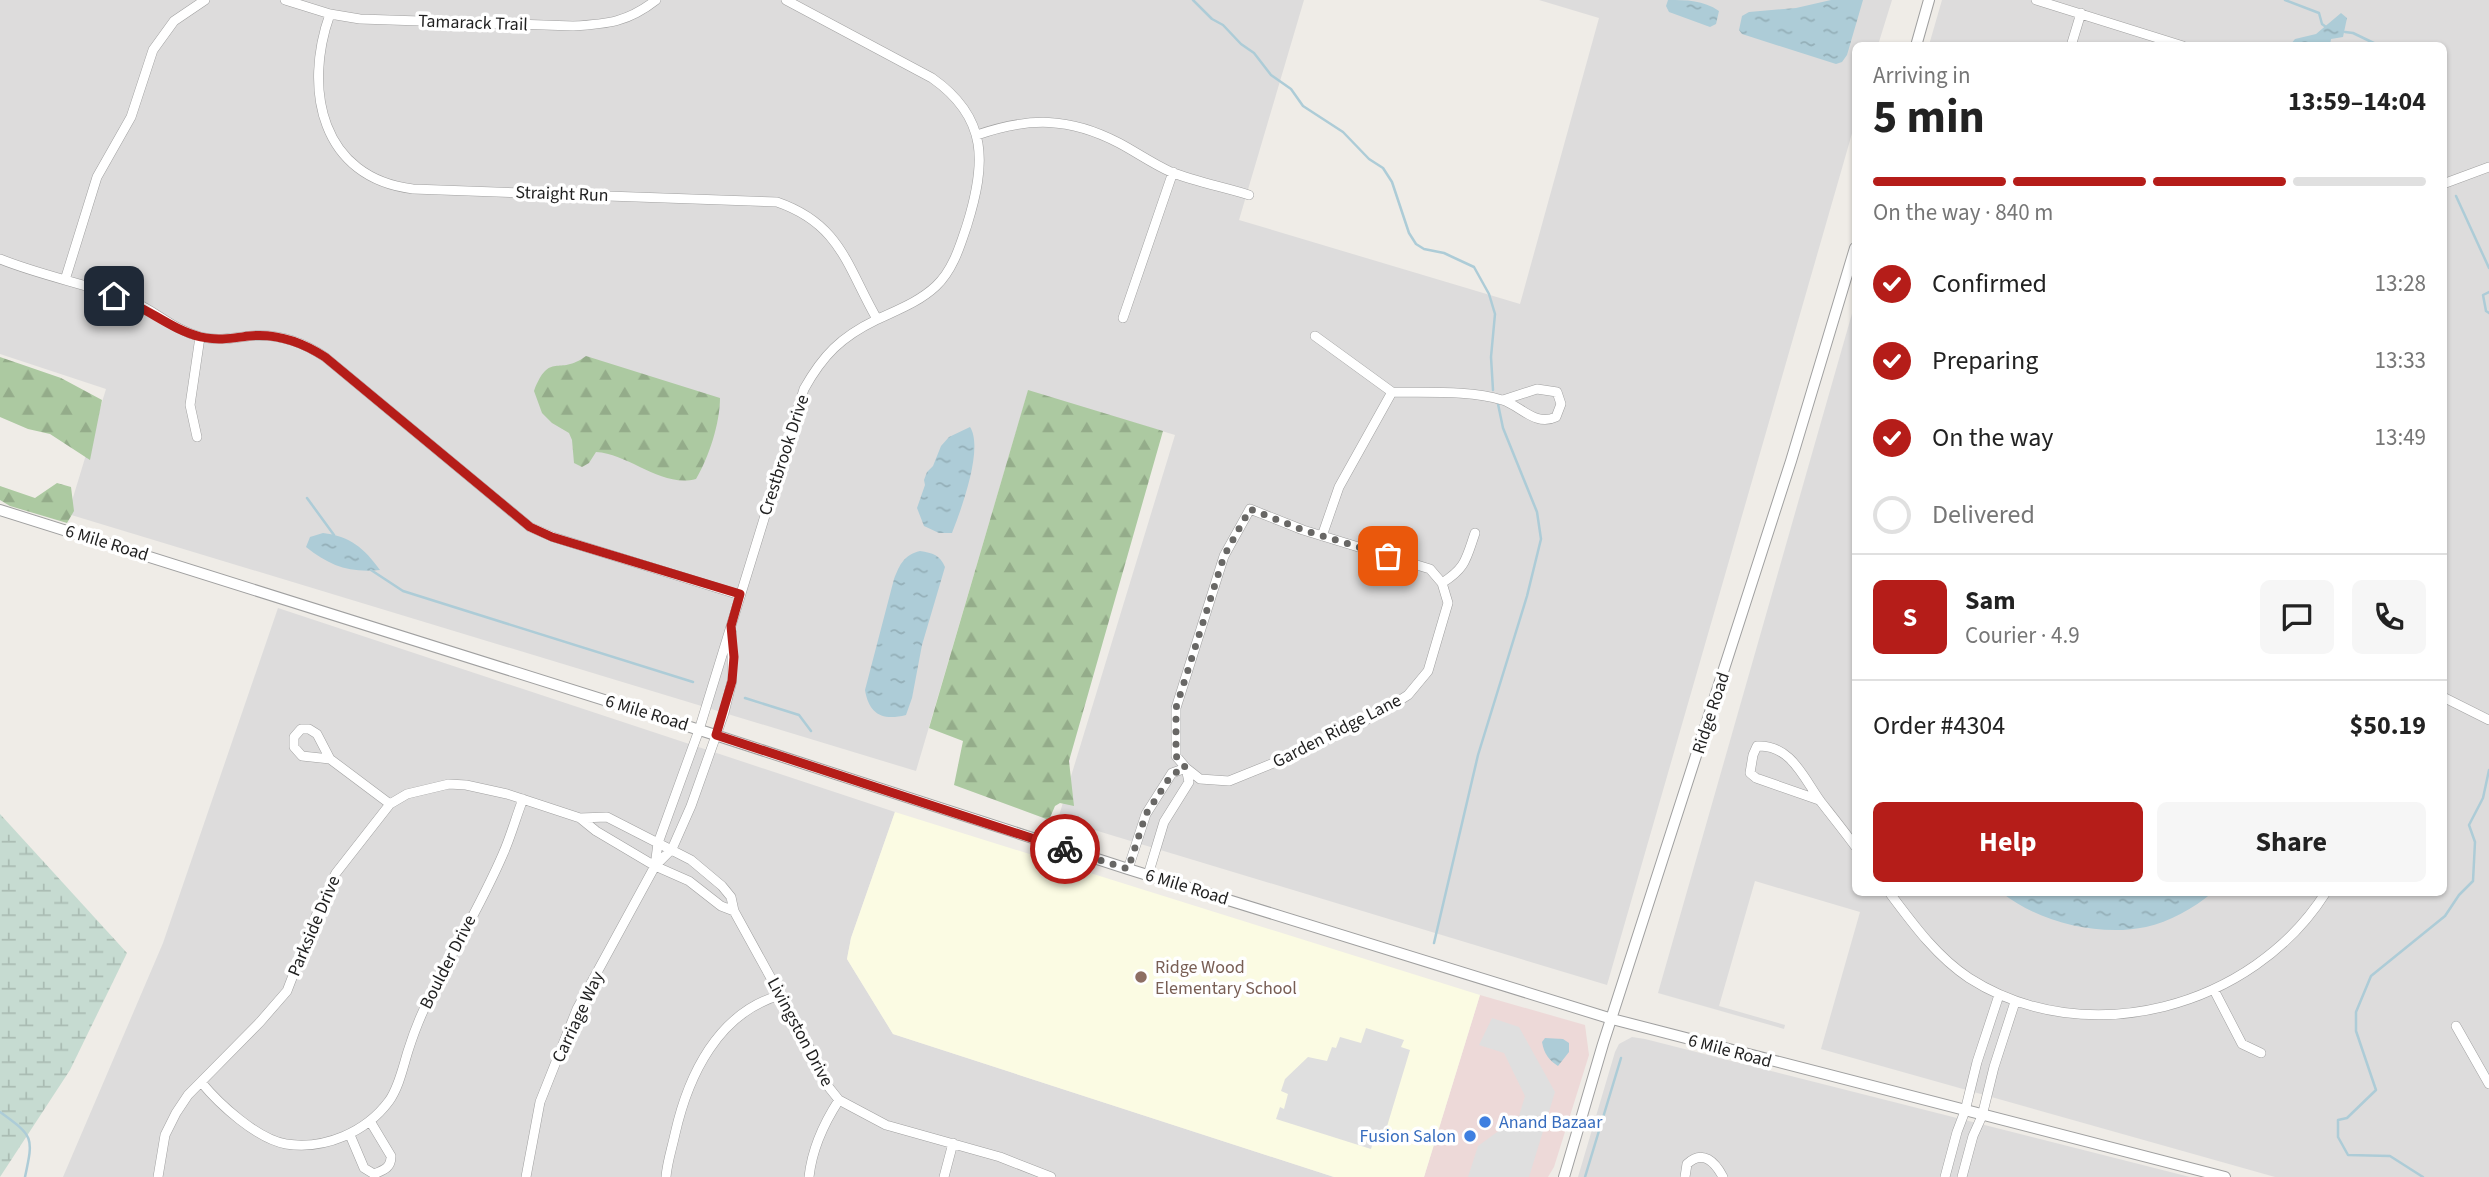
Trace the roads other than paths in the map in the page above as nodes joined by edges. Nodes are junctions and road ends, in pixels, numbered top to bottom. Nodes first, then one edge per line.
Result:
1 (205, 0) edge
2 (285, 0) edge
3 (656, 0) edge
4 (786, 0) edge
5 (1929, 0) edge
6 (2036, 0) edge
7 (2081, 13) junction
8 (330, 14) junction
9 (1917, 42) edge
10 (2072, 42) edge
11 (2171, 42) edge
12 (977, 135) junction
13 (2489, 167) edge
14 (1172, 172) junction
15 (2447, 183) edge
16 (1250, 195) dead end
17 (1852, 258) edge
18 (0, 259) edge
19 (65, 280) junction
20 (1122, 318) dead end
21 (877, 320) junction
22 (1315, 336) dead end
23 (200, 337) junction
24 (1392, 392) junction
25 (1503, 400) junction
26 (197, 438) dead end
27 (0, 510) edge
28 (1475, 533) dead end
29 (1322, 536) junction
30 (1442, 583) junction
31 (740, 594) junction
32 (731, 626) junction
33 (2447, 699) edge
34 (2489, 720) edge
35 (699, 730) junction
36 (716, 735) junction
37 (330, 759) dead end
38 (1186, 768) junction
39 (523, 799) junction
40 (1819, 800) junction
41 (390, 804) junction
42 (580, 818) junction
43 (1852, 842) edge
44 (658, 843) junction
45 (672, 849) junction
46 (655, 866) junction
47 (1128, 869) junction
48 (1148, 875) junction
49 (1892, 896) edge
50 (2323, 896) edge
51 (734, 911) junction
52 (2214, 990) junction
53 (781, 995) junction
54 (2000, 995) junction
55 (2015, 1002) junction
56 (1612, 1019) junction
57 (2456, 1026) dead end
58 (2260, 1054) dead end
59 (201, 1082) junction
60 (2489, 1084) edge
61 (839, 1100) junction
62 (1965, 1111) junction
63 (1982, 1116) junction
64 (370, 1121) junction
65 (350, 1135) junction
66 (953, 1143) junction
67 (158, 1177) edge
68 (526, 1177) edge
69 (666, 1177) edge
70 (809, 1177) edge
71 (944, 1177) edge
72 (1051, 1177) edge
73 (1564, 1177) edge
74 (1685, 1177) edge
75 (1723, 1177) edge
76 (1945, 1177) edge
77 (1962, 1177) edge
78 (2225, 1177) edge

1 - 19 street
2 - 8 street, Tamarack Trail
3 - 8 street, Tamarack Trail
4 - 12 street, Crestbrook Drive
5 - 9 street
6 - 7 street
7 - 10 street
7 - 11 street
8 - 21 street, Straight Run
12 - 14 street
12 - 21 street, Crestbrook Drive
13 - 15 street
14 - 16 street
14 - 20 street
17 - 56 street, Ridge Road
18 - 19 street
19 - 23 street
21 - 31 street, Crestbrook Drive
22 - 24 street
23 - 26 street
23 - 31 street
24 - 25 street
24 - 29 street
25 - 25 street
27 - 35 street, 6 Mile Road
28 - 30 street
29 - 30 street
29 - 38 street
30 - 38 street, Garden Ridge Lane
31 - 32 street, Crestbrook Drive
32 - 35 street, Crestbrook Drive
32 - 36 street, Crestbrook Drive
33 - 34 street
35 - 36 street, 6 Mile Road
35 - 44 street, Carriage Way
36 - 45 street, Carriage Way
36 - 47 street, 6 Mile Road
37 - 41 street
38 - 47 street
38 - 48 street
39 - 41 street, Parkside Drive
39 - 42 street, Parkside Drive
39 - 64 street, Boulder Drive
40 - 40 street
40 - 43 street
41 - 59 street, Parkside Drive
42 - 44 street, Parkside Drive
42 - 46 street, Parkside Drive
44 - 45 street, Parkside Drive
44 - 46 street, Carriage Way
45 - 46 street, Carriage Way
45 - 51 street, Livingston Drive
46 - 51 street, Livingston Drive
46 - 68 street, Carriage Way
47 - 48 street, 6 Mile Road
48 - 56 street, 6 Mile Road
49 - 54 street
50 - 52 street
51 - 53 street, Livingston Drive
52 - 55 street
52 - 58 street
53 - 61 street, Livingston Drive
53 - 69 street
54 - 55 street
54 - 62 street
55 - 63 street
56 - 62 street, 6 Mile Road
56 - 73 street, Ridge Road
57 - 60 street
59 - 65 street, Boulder Drive
59 - 67 street, Parkside Drive
61 - 66 street, Livingston Drive
61 - 70 street
62 - 63 street, 6 Mile Road
62 - 76 street
63 - 77 street
63 - 78 street, 6 Mile Road
64 - 65 street, Boulder Drive
64 - 65 street
66 - 71 street
66 - 72 street, Livingston Drive
74 - 75 street

